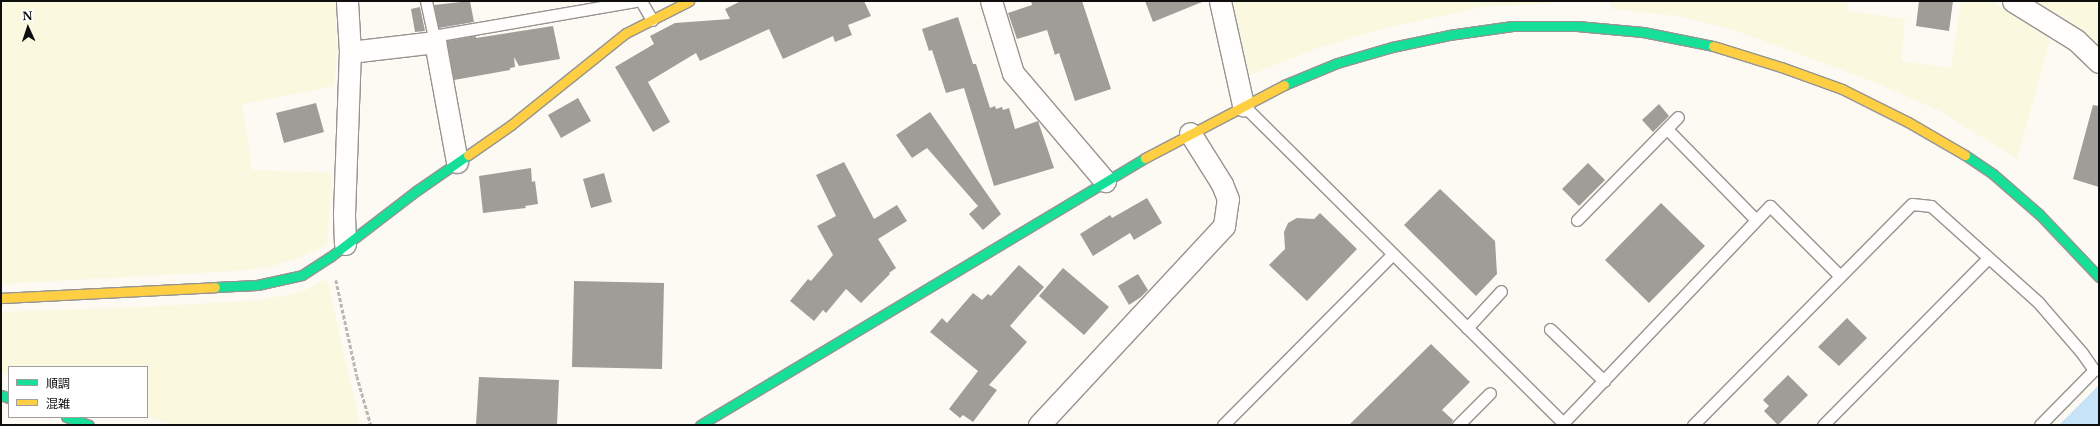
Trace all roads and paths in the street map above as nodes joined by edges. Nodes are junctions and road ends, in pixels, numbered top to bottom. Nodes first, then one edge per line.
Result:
1 (347, 1) edge
2 (426, 1) edge
3 (635, 1) edge
4 (641, 1) edge
5 (689, 1) edge
6 (991, 1) edge
7 (1220, 1) edge
8 (2013, 1) edge
9 (652, 20) junction
10 (434, 39) junction
11 (350, 52) junction
12 (2099, 62) edge
13 (1243, 105) junction
14 (1678, 117) dead end
15 (1667, 129) junction
16 (1190, 133) junction
17 (457, 162) junction
18 (1105, 181) junction
19 (1577, 220) dead end
20 (1756, 220) junction
21 (338, 250) junction
22 (1393, 254) junction
23 (1988, 258) junction
24 (1840, 276) junction
25 (2099, 277) edge
26 (1501, 291) dead end
27 (1, 298) edge
28 (1467, 328) junction
29 (1550, 329) dead end
30 (1604, 381) junction
31 (1490, 393) dead end
32 (69, 418) edge
33 (1564, 424) edge
34 (89, 425) edge
35 (371, 425) edge
36 (700, 425) edge
37 (1039, 425) edge
38 (1223, 425) edge
39 (1458, 425) edge
40 (1693, 425) edge
41 (1823, 425) edge
42 (2040, 425) edge

1 - 11 street
2 - 10 lane
3 - 10 lane
4 - 9 lane
5 - 9 street
6 - 18 street
7 - 13 street
8 - 12 street
9 - 17 street
10 - 11 street
10 - 17 street
11 - 21 street
13 - 16 street
13 - 22 lane
13 - 25 street
14 - 15 lane
15 - 19 lane
15 - 20 lane
16 - 18 street
16 - 37 street
17 - 21 street
18 - 36 street
20 - 24 lane
20 - 30 lane
21 - 27 street
21 - 35 path
22 - 28 lane
22 - 38 lane
23 - 24 lane
23 - 41 lane
23 - 42 lane
24 - 40 lane
26 - 28 lane
28 - 33 lane
29 - 30 lane
30 - 33 lane
31 - 39 lane
32 - 34 street

